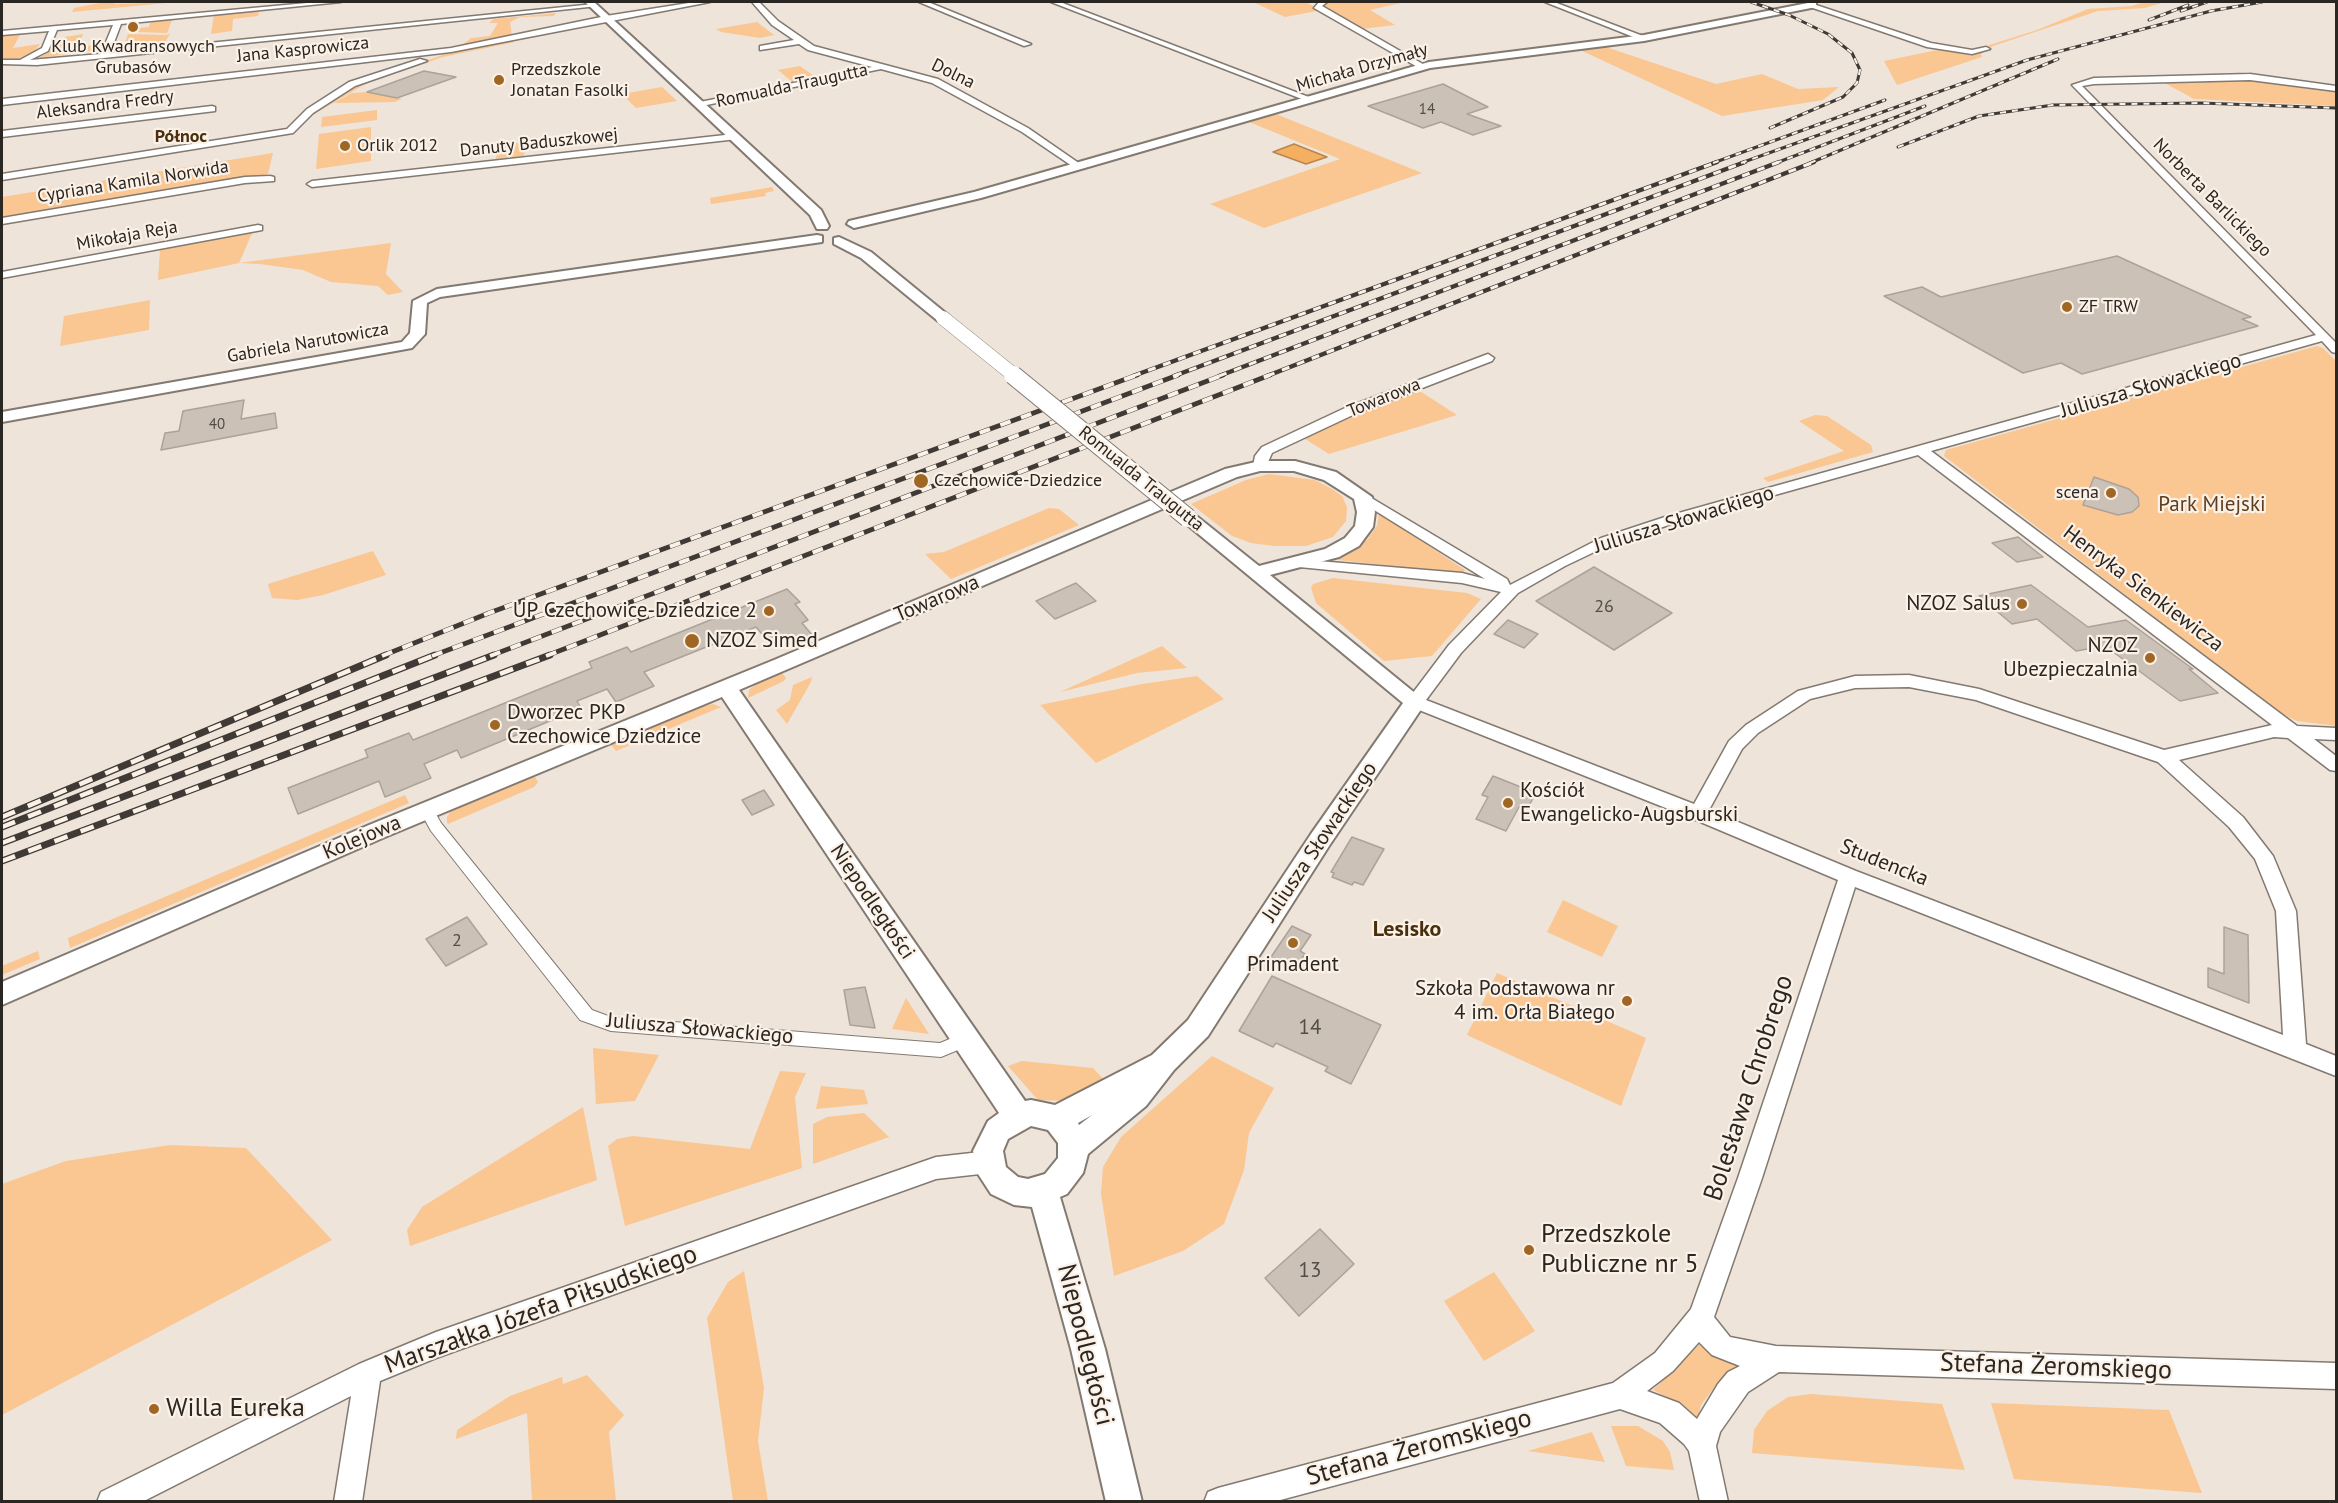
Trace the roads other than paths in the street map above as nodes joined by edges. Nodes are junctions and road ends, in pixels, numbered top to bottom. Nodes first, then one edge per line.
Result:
1 (337, 2) edge
2 (706, 2) edge
3 (755, 2) edge
4 (922, 2) edge
5 (1055, 2) edge
6 (1324, 2) edge
7 (1549, 2) edge
8 (1830, 2) edge
9 (1808, 3) edge
10 (592, 4) edge
11 (264, 8) junction
12 (203, 14) junction
13 (606, 18) junction
14 (262, 19) dead end
15 (118, 22) junction
16 (199, 27) dead end
17 (54, 28) junction
18 (2, 33) edge
19 (1644, 38) junction
20 (466, 39) dead end
21 (800, 41) junction
22 (1027, 44) dead end
23 (763, 48) dead end
24 (452, 50) junction
25 (1986, 50) dead end
26 (105, 55) junction
27 (2, 62) edge
28 (18, 63) junction
29 (883, 67) junction
30 (1424, 67) junction
31 (2337, 89) edge
32 (1310, 99) junction
33 (2, 102) edge
34 (700, 105) junction
35 (212, 109) dead end
36 (2, 134) edge
37 (734, 137) junction
38 (1078, 166) junction
39 (2, 177) edge
40 (270, 179) dead end
41 (312, 184) dead end
42 (2, 221) edge
43 (849, 227) junction
44 (258, 228) dead end
45 (817, 228) junction
46 (839, 242) junction
47 (866, 255) junction
48 (2, 275) edge
49 (2324, 337) junction
50 (2337, 349) edge
51 (1488, 358) dead end
52 (2, 417) edge
53 (1922, 450) junction
54 (1260, 466) junction
55 (1363, 497) junction
56 (1299, 562) junction
57 (1257, 572) junction
58 (1512, 590) junction
59 (726, 687) junction
60 (1415, 702) junction
61 (2291, 730) junction
62 (2337, 734) edge
63 (2164, 757) junction
64 (2337, 765) edge
65 (428, 811) junction
66 (1698, 813) junction
67 (1849, 876) junction
68 (2, 994) edge
69 (964, 1040) junction
70 (2295, 1050) junction
71 (1164, 1061) junction
72 (2337, 1066) edge
73 (1018, 1116) junction
74 (1057, 1119) junction
75 (1074, 1147) junction
76 (988, 1162) junction
77 (1043, 1190) junction
78 (1701, 1317) junction
79 (1776, 1359) junction
80 (368, 1373) junction
81 (2337, 1376) edge
82 (1620, 1395) junction
83 (1702, 1446) junction
84 (111, 1502) edge
85 (348, 1502) edge
86 (1124, 1502) edge
87 (1218, 1502) edge
88 (1713, 1502) edge

1 - 11 street
2 - 13 street, Jana Kasprowicza
3 - 21 street, Dolna
4 - 22 street
5 - 32 street
6 - 30 street
7 - 19 street
8 - 9 street, Michała Drzymały
9 - 19 street, Michała Drzymały
9 - 25 street
10 - 13 street, Romualda Traugutta
10 - 26 street
11 - 12 street
11 - 14 street
12 - 15 street
12 - 16 street
13 - 24 street, Jana Kasprowicza
13 - 34 street, Romualda Traugutta
15 - 17 street
15 - 26 street
17 - 18 street
17 - 28 street
19 - 30 street, Michała Drzymały
20 - 24 street
21 - 23 street
21 - 29 street, Dolna
24 - 33 street, Jana Kasprowicza
24 - 39 street
26 - 28 street
27 - 28 street
29 - 34 street, Romualda Traugutta
29 - 38 street, Dolna
30 - 32 street, Michała Drzymały
31 - 49 street, Norberta Barlickiego
32 - 38 street, Michała Drzymały
34 - 37 street, Romualda Traugutta
35 - 36 street, Aleksandra Fredry
37 - 41 street, Danuty Baduszkowej
37 - 45 street, Romualda Traugutta
38 - 43 street, Michała Drzymały
40 - 42 street, Cypriana Kamila Norwida
43 - 45 street
43 - 46 street
43 - 47 street
44 - 48 street, Mikołaja Reja
45 - 46 street
45 - 52 street, Gabriela Narutowicza
46 - 47 street
47 - 57 street, Romualda Traugutta, bridge
49 - 50 street, Norberta Barlickiego
49 - 53 street, Juliusza Słowackiego
51 - 54 street, Towarowa
53 - 58 street, Juliusza Słowackiego
53 - 61 street, Henryka Sienkiewicza
54 - 55 street, Towarowa
54 - 59 street, Towarowa
55 - 56 street
55 - 58 street
56 - 57 street
56 - 58 street
57 - 60 street, Romualda Traugutta
58 - 60 street, Juliusza Słowackiego
59 - 65 street, Kolejowa
59 - 69 street, Niepodległości
60 - 66 street, Studencka
60 - 71 street, Juliusza Słowackiego
61 - 62 street
61 - 63 street
61 - 64 street, Henryka Sienkiewicza
63 - 66 street
63 - 70 street
65 - 68 street, Kolejowa
65 - 69 street, Juliusza Słowackiego
66 - 67 street, Studencka
67 - 70 street, Studencka
67 - 78 street, Bolesława Chrobrego
69 - 73 street, Niepodległości
70 - 72 street, Studencka
71 - 74 street, Juliusza Słowackiego
71 - 75 street, Juliusza Słowackiego
73 - 74 street
73 - 76 street
74 - 75 street
75 - 77 street
76 - 77 street
76 - 80 street, Marszałka Józefa Piłsudskiego
77 - 86 street, Niepodległości
78 - 79 street, Stefana Żeromskiego
78 - 82 street, Bolesława Chrobrego
79 - 81 street, Stefana Żeromskiego
79 - 83 street
80 - 84 street, Marszałka Józefa Piłsudskiego
80 - 85 street
82 - 83 street
82 - 87 street, Stefana Żeromskiego
83 - 88 street

